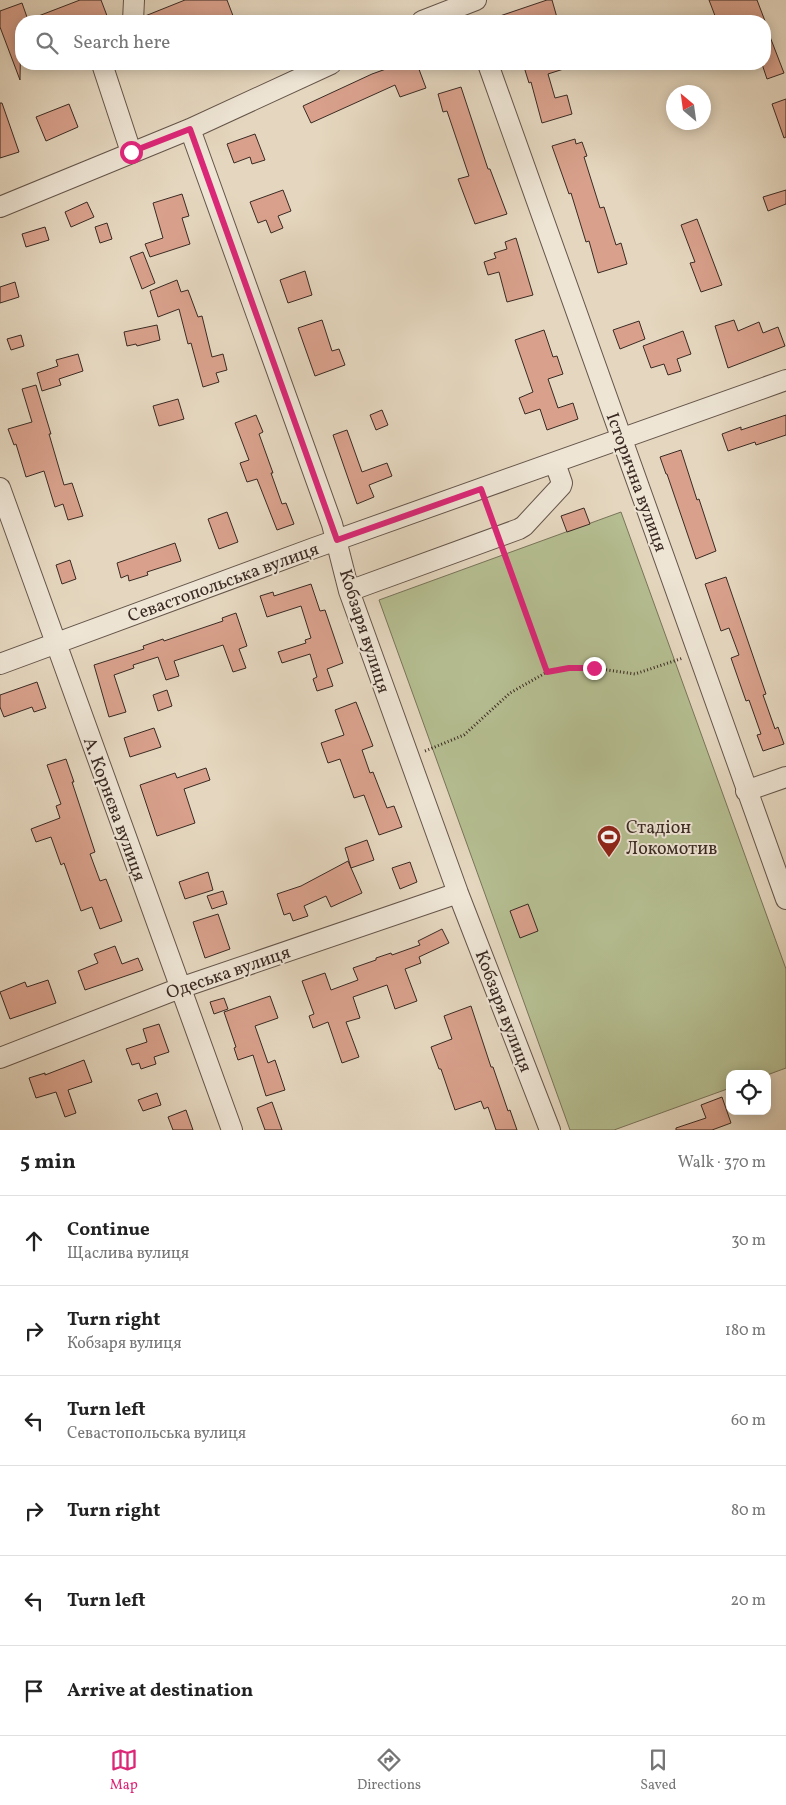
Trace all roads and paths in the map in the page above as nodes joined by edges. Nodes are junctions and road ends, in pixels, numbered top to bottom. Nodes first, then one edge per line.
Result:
1 (134, 0) edge
2 (472, 8) edge
3 (133, 15) edge
4 (445, 15) edge
5 (104, 70) edge
6 (318, 70) edge
7 (490, 70) edge
8 (190, 129) junction
9 (131, 152) junction
10 (0, 207) edge
11 (786, 380) edge
12 (622, 440) junction
13 (555, 463) junction
14 (0, 488) edge
15 (481, 489) junction
16 (498, 537) junction
17 (337, 540) junction
18 (349, 591) junction
19 (56, 644) junction
20 (697, 653) junction
21 (0, 664) edge
22 (547, 672) junction
23 (409, 757) junction
24 (786, 776) edge
25 (746, 791) junction
26 (458, 893) junction
27 (786, 899) edge
28 (180, 988) junction
29 (0, 1058) edge
30 (232, 1130) edge
31 (550, 1130) edge

1 - 3 street
2 - 4 street
5 - 9 street
6 - 8 street
7 - 12 street, Історична вулиця
8 - 9 street
8 - 17 street, Кобзаря вулиця
9 - 10 street
11 - 12 street, Севастопольська вулиця
12 - 13 street, Севастопольська вулиця
12 - 20 street, Історична вулиця
13 - 15 street, Севастопольська вулиця
13 - 16 street
14 - 19 street, А. Корнєва вулиця
15 - 16 path
15 - 17 street, Севастопольська вулиця
16 - 18 street
16 - 22 path
17 - 18 street, Кобзаря вулиця
17 - 19 street, Севастопольська вулиця
18 - 23 street, Кобзаря вулиця
19 - 21 street, Севастопольська вулиця
19 - 28 street, А. Корнєва вулиця
20 - 22 path
20 - 25 street, Історична вулиця
22 - 23 path
23 - 26 street, Кобзаря вулиця
24 - 25 street
25 - 27 street, Історична вулиця
26 - 28 street, Одеська вулиця
26 - 31 street, Кобзаря вулиця
28 - 29 street, Одеська вулиця
28 - 30 street, А. Корнєва вулиця

